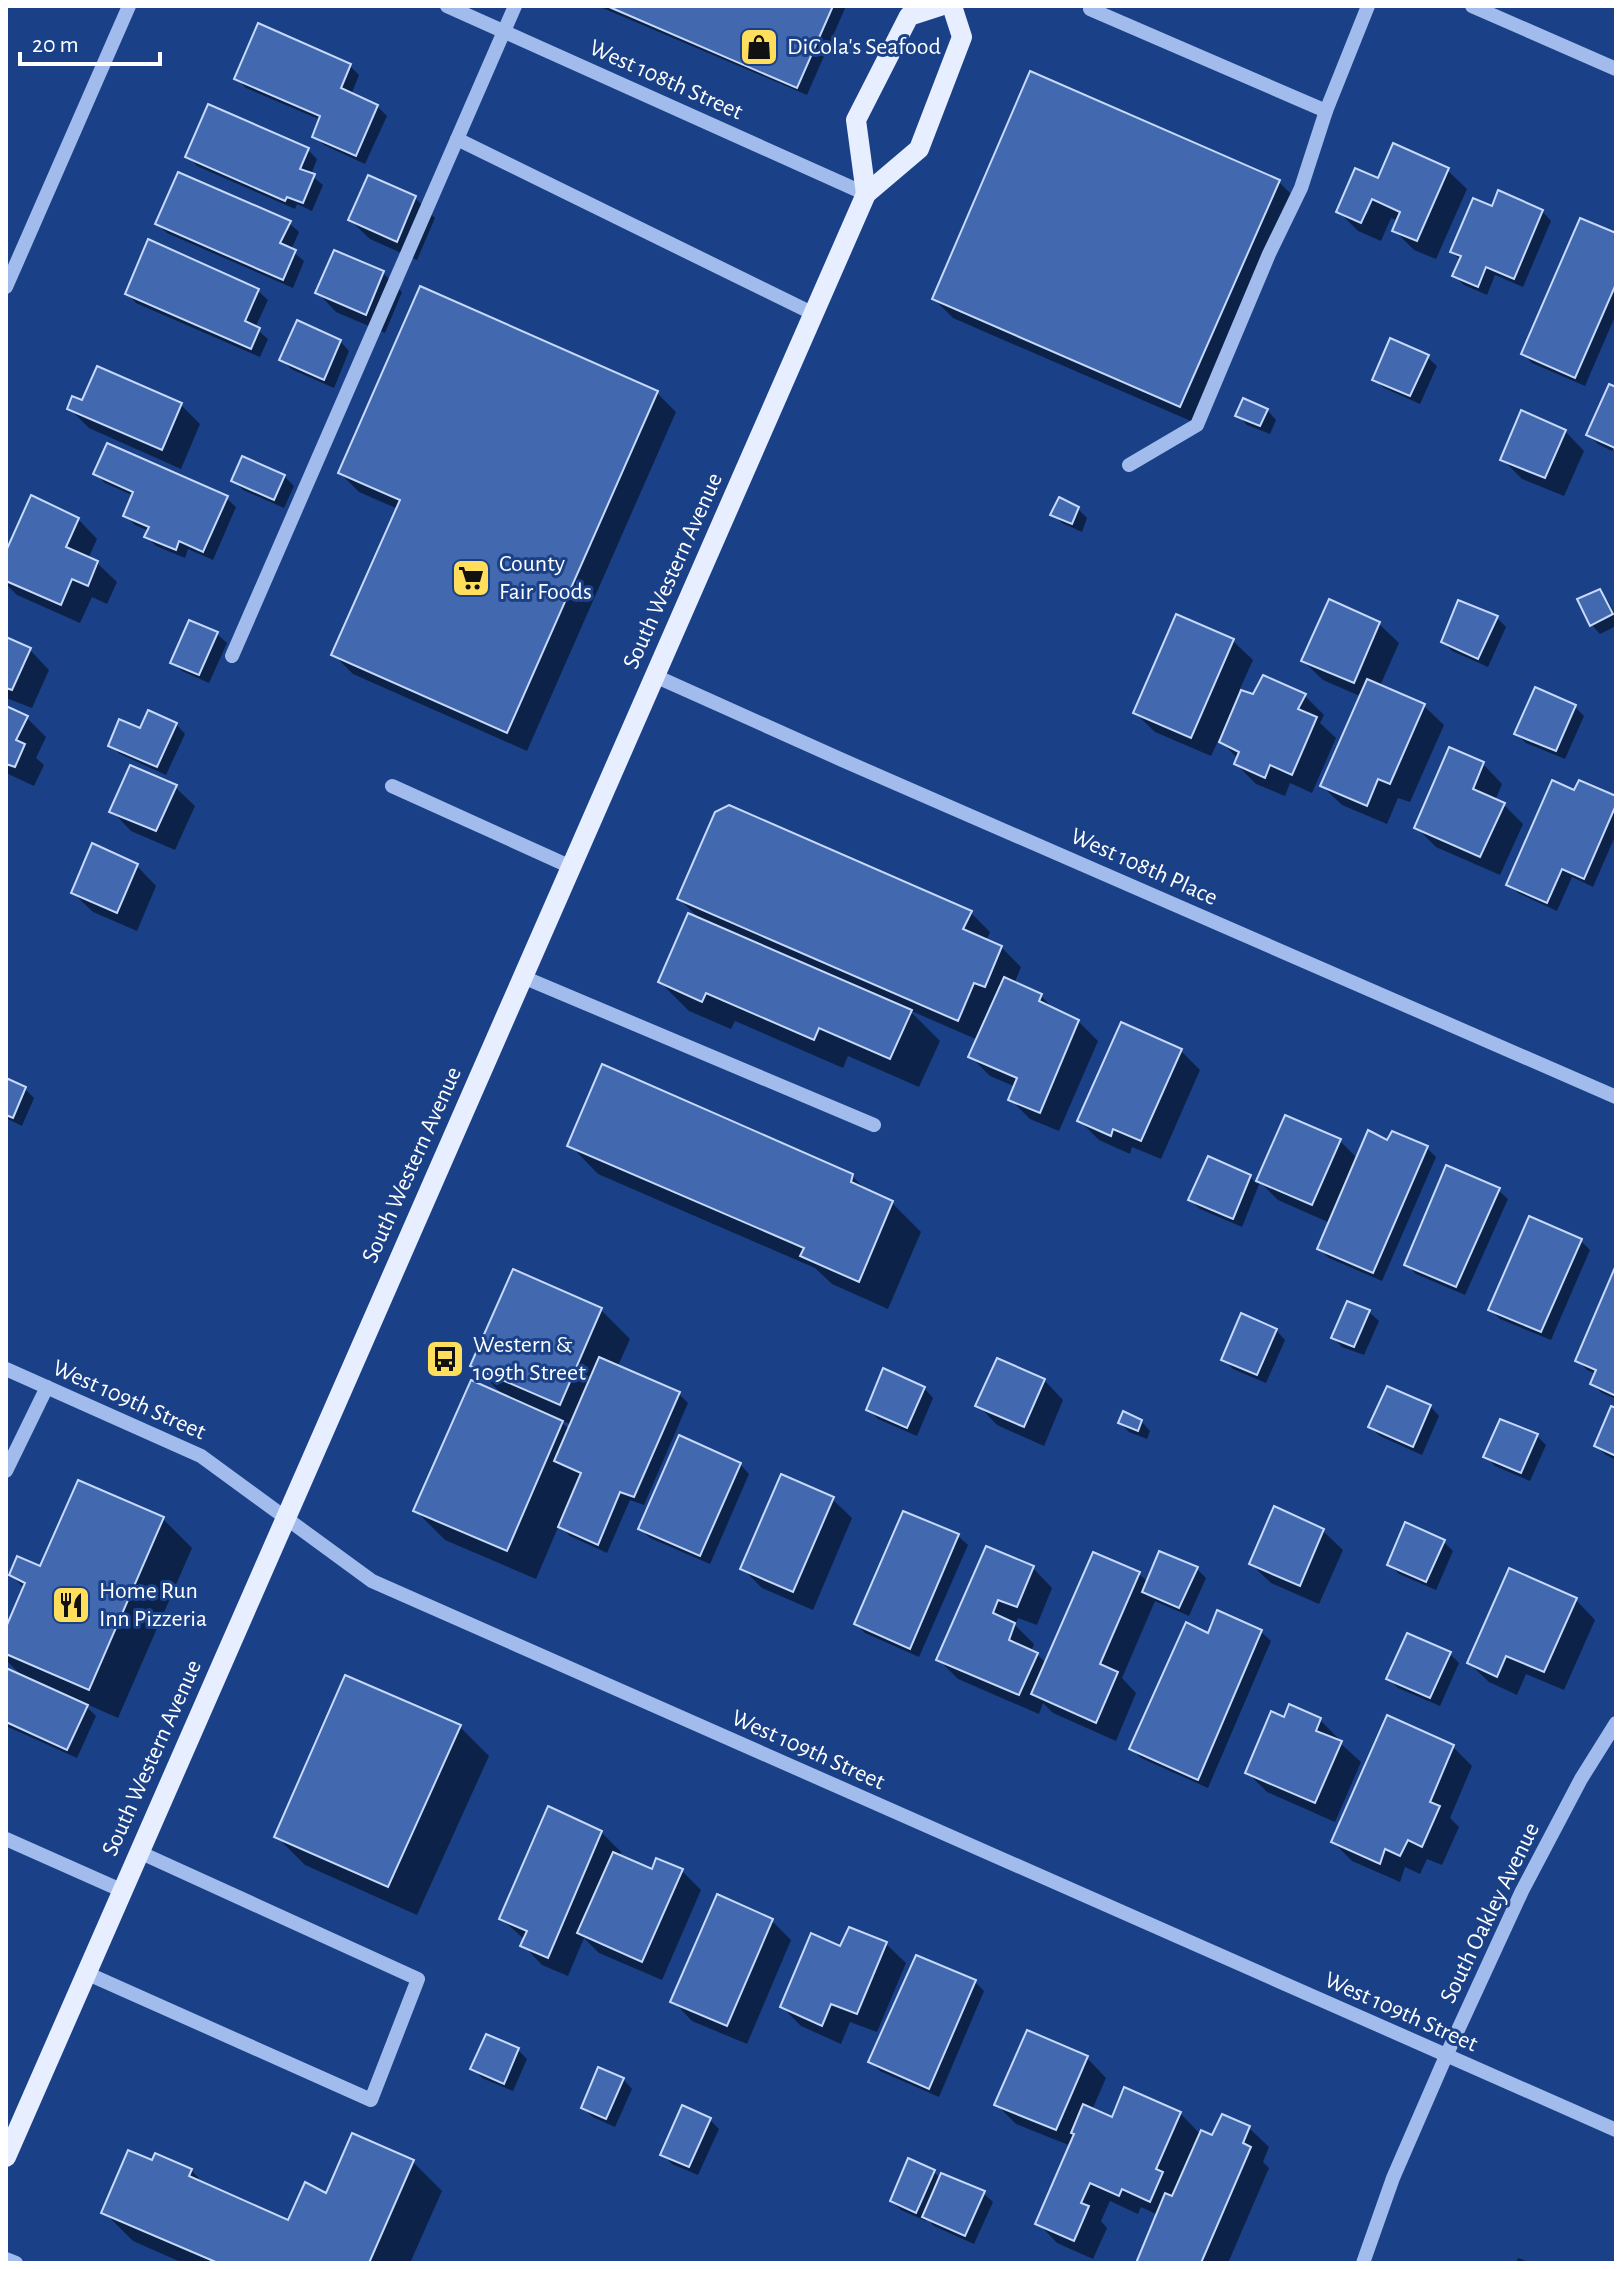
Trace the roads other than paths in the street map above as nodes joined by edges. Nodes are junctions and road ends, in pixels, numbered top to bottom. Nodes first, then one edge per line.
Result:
1 (129, 6) edge
2 (447, 6) edge
3 (515, 6) edge
4 (940, 6) edge
5 (952, 6) edge
6 (1368, 6) edge
7 (1472, 6) edge
8 (1090, 9) dead end
9 (504, 32) junction
10 (1616, 69) edge
11 (1326, 111) junction
12 (457, 139) junction
13 (866, 194) junction
14 (6, 287) edge
15 (814, 314) junction
16 (1129, 465) dead end
17 (232, 656) dead end
18 (655, 676) junction
19 (392, 786) dead end
20 (571, 867) junction
21 (523, 977) junction
22 (1616, 1097) edge
23 (874, 1125) dead end
24 (6, 1369) edge
25 (47, 1387) junction
26 (6, 1471) edge
27 (285, 1519) junction
28 (1616, 1723) edge
29 (6, 1839) edge
30 (139, 1852) junction
31 (123, 1891) junction
32 (86, 1973) junction
33 (1446, 2056) junction
34 (1616, 2130) edge
35 (6, 2157) edge
36 (6, 2259) edge
37 (16, 2263) edge
38 (1363, 2263) edge

1 - 14 street
2 - 9 street, West 108th Street
3 - 9 street
4 - 13 main road
5 - 13 main road, South Western Avenue
6 - 11 street
7 - 10 street
8 - 11 street
9 - 12 street
9 - 13 street, West 108th Street
11 - 16 street
12 - 15 street
12 - 17 street
13 - 15 main road, South Western Avenue
15 - 18 main road, South Western Avenue
18 - 20 main road, South Western Avenue
18 - 22 street, West 108th Place
19 - 20 street
20 - 21 main road, South Western Avenue
21 - 23 street
21 - 27 main road, South Western Avenue
24 - 25 street, West 109th Street
25 - 26 street
25 - 27 street, West 109th Street
27 - 30 main road, South Western Avenue
27 - 33 street, West 109th Street
28 - 33 street, South Oakley Avenue
29 - 31 street
30 - 31 main road, South Western Avenue
30 - 32 street
31 - 32 main road, South Western Avenue
32 - 35 main road, South Western Avenue
33 - 34 street, West 109th Street
33 - 38 street, South Oakley Avenue
36 - 37 street

